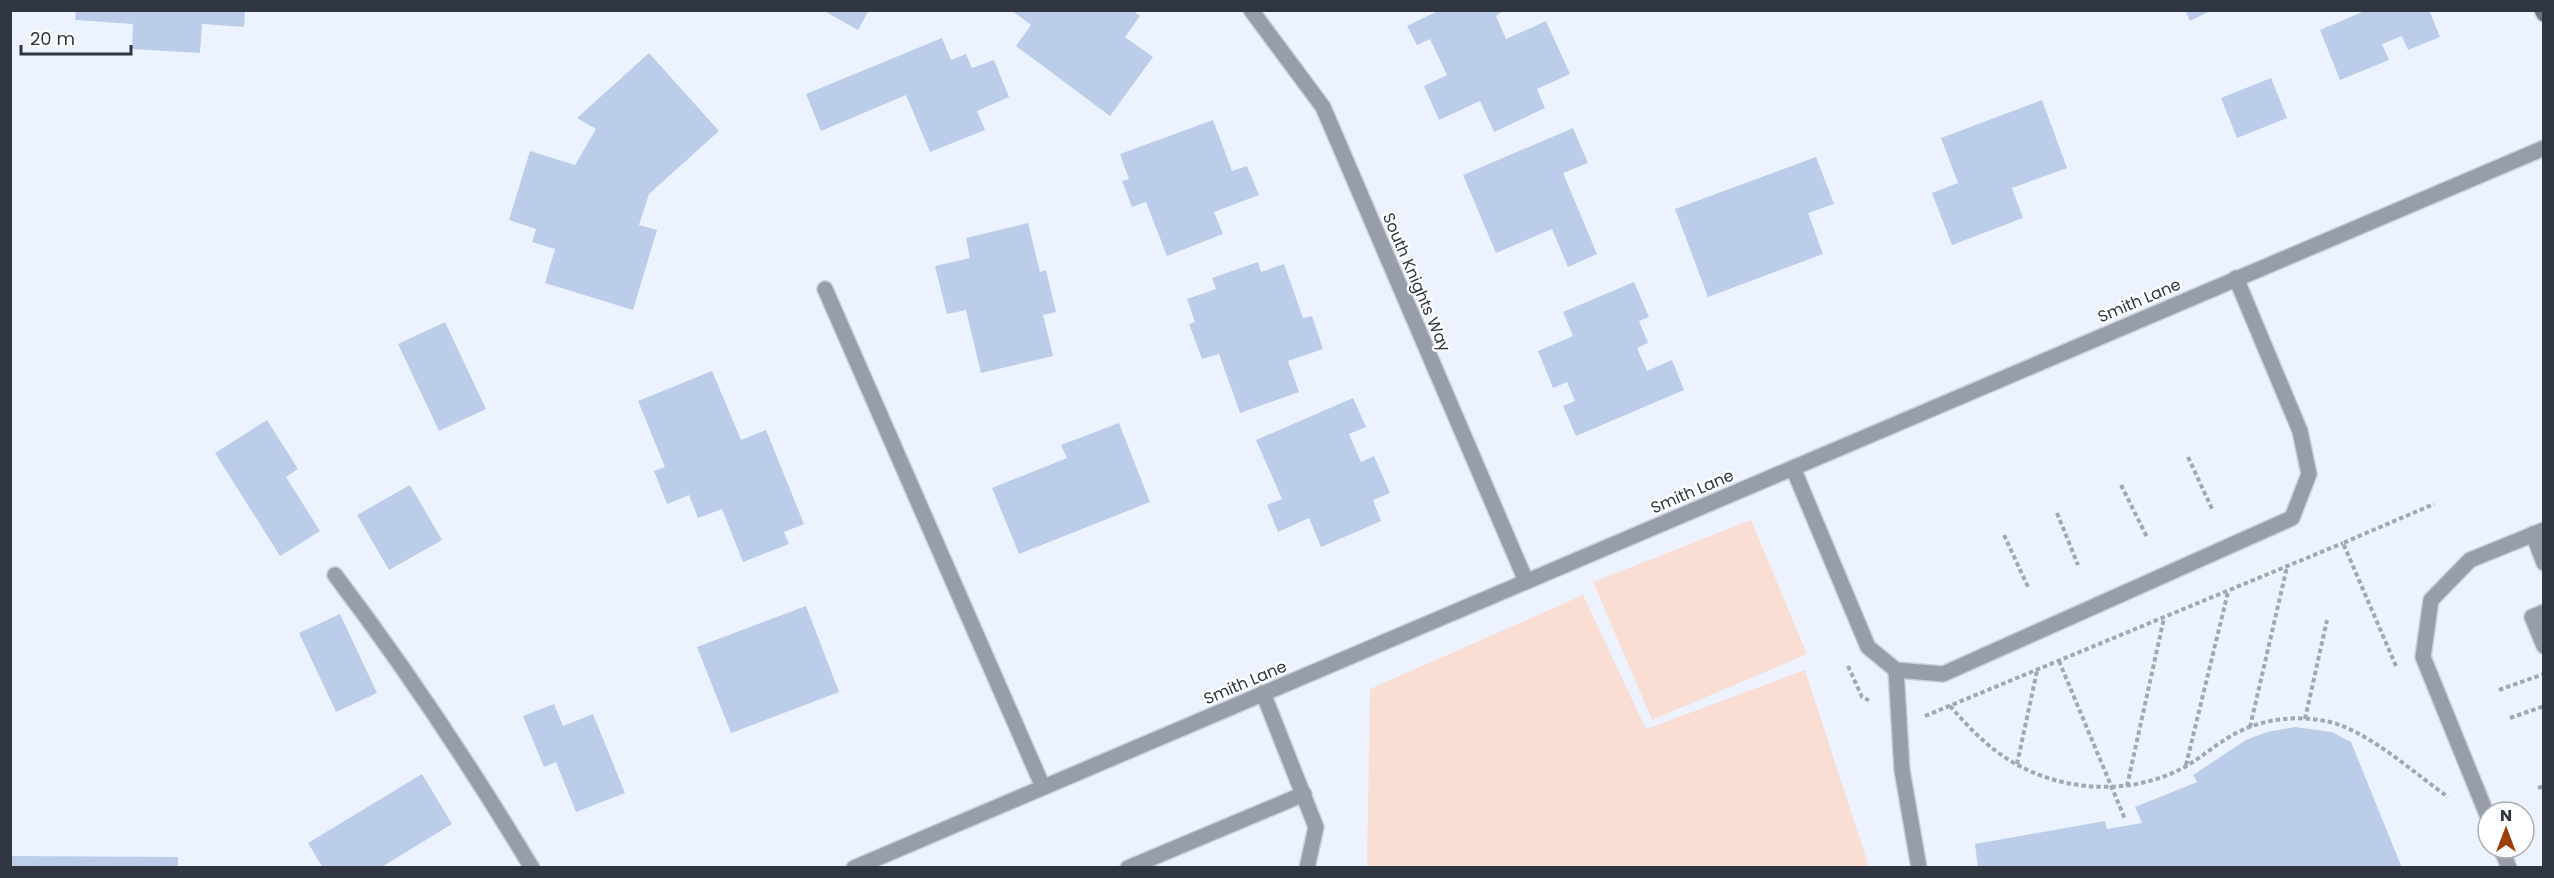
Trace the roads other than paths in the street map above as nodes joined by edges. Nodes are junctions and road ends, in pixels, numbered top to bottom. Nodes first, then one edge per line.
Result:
1 (1251, 10) edge
2 (2544, 148) edge
3 (2236, 278) junction
4 (825, 289) dead end
5 (1793, 468) junction
6 (2538, 532) edge
7 (2544, 563) edge
8 (335, 575) dead end
9 (1526, 581) junction
10 (2544, 612) edge
11 (2544, 646) edge
12 (1896, 669) junction
13 (1263, 693) junction
14 (1043, 787) junction
15 (1304, 794) junction
16 (2481, 800) edge
17 (532, 867) edge
18 (854, 867) edge
19 (1128, 867) edge
20 (1307, 867) edge
21 (1920, 867) edge

1 - 9 street, South Knights Way
2 - 3 street, Smith Lane
3 - 5 street, Smith Lane
3 - 12 street
4 - 14 street
5 - 9 street, Smith Lane
5 - 12 street
6 - 7 street
6 - 16 street
8 - 17 street
9 - 13 street, Smith Lane
10 - 11 street
12 - 21 street
13 - 14 street, Smith Lane
13 - 15 street
14 - 18 street, Smith Lane
15 - 19 street
15 - 20 street

